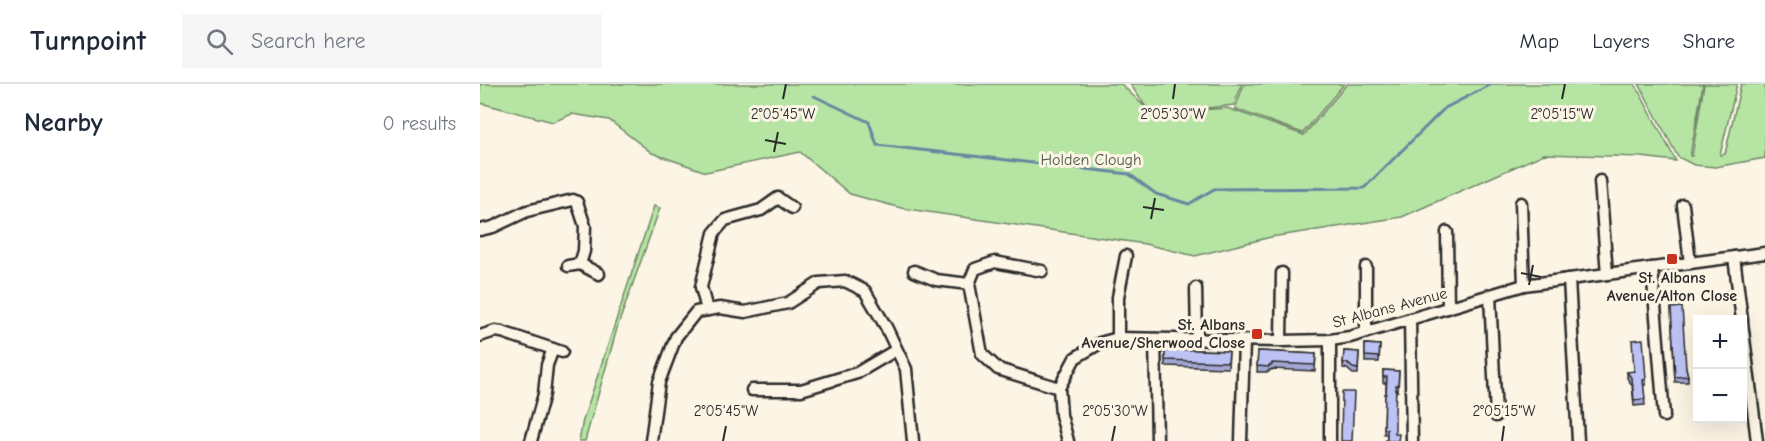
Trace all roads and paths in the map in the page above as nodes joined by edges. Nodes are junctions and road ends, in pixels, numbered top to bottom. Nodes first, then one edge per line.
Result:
1 (1600, 181) dead end
2 (1521, 203) dead end
3 (1683, 205) dead end
4 (792, 208) dead end
5 (480, 230) edge
6 (1447, 232) dead end
7 (1765, 253) edge
8 (1126, 256) dead end
9 (1734, 257) junction
10 (1690, 263) junction
11 (580, 264) junction
12 (568, 266) dead end
13 (1366, 267) dead end
14 (1652, 268) junction
15 (914, 271) dead end
16 (1042, 271) dead end
17 (1282, 273) dead end
18 (599, 274) dead end
19 (1608, 274) junction
20 (1569, 279) junction
21 (969, 284) junction
22 (1524, 285) junction
23 (1196, 288) dead end
24 (1490, 296) junction
25 (1448, 308) junction
26 (707, 310) junction
27 (1741, 315) edge
28 (1410, 319) junction
29 (1366, 332) junction
30 (480, 336) edge
31 (1118, 338) junction
32 (1155, 339) junction
33 (1197, 340) junction
34 (1330, 340) junction
35 (1244, 341) junction
36 (1281, 341) junction
37 (896, 350) junction
38 (1747, 361) edge
39 (1059, 388) junction
40 (752, 390) dead end
41 (1496, 416) dead end
42 (1664, 416) dead end
43 (531, 441) edge
44 (651, 441) edge
45 (913, 441) edge
46 (1068, 441) edge
47 (1157, 441) edge
48 (1241, 441) edge
49 (1330, 441) edge
50 (1412, 441) edge
51 (1578, 441) edge
52 (1757, 441) edge

1 - 19 street
2 - 22 street
3 - 10 street
4 - 26 street
5 - 11 street
6 - 25 street
7 - 9 street, St Albans Avenue
8 - 31 street
9 - 10 street, St Albans Avenue
9 - 27 street
10 - 14 street, St Albans Avenue
11 - 12 street
11 - 18 street
13 - 29 street
14 - 19 street, St Albans Avenue
14 - 42 street
15 - 21 street
16 - 21 street
17 - 36 street
19 - 20 street, St Albans Avenue
20 - 22 street, St Albans Avenue
20 - 51 street
21 - 39 street
22 - 24 street, St Albans Avenue
23 - 33 street
24 - 25 street, St Albans Avenue
24 - 41 street
25 - 28 street, St Albans Avenue
26 - 37 street
26 - 44 street
28 - 29 street, St Albans Avenue
28 - 50 street
29 - 34 street, St Albans Avenue
30 - 43 street
31 - 32 street, St Albans Avenue
31 - 39 street, St Albans Avenue
32 - 33 street, St Albans Avenue
32 - 47 street
33 - 35 street, St Albans Avenue
34 - 36 street, St Albans Avenue
34 - 49 street
35 - 36 street, St Albans Avenue
35 - 48 street
37 - 40 street
37 - 45 street
38 - 52 street
39 - 46 street

